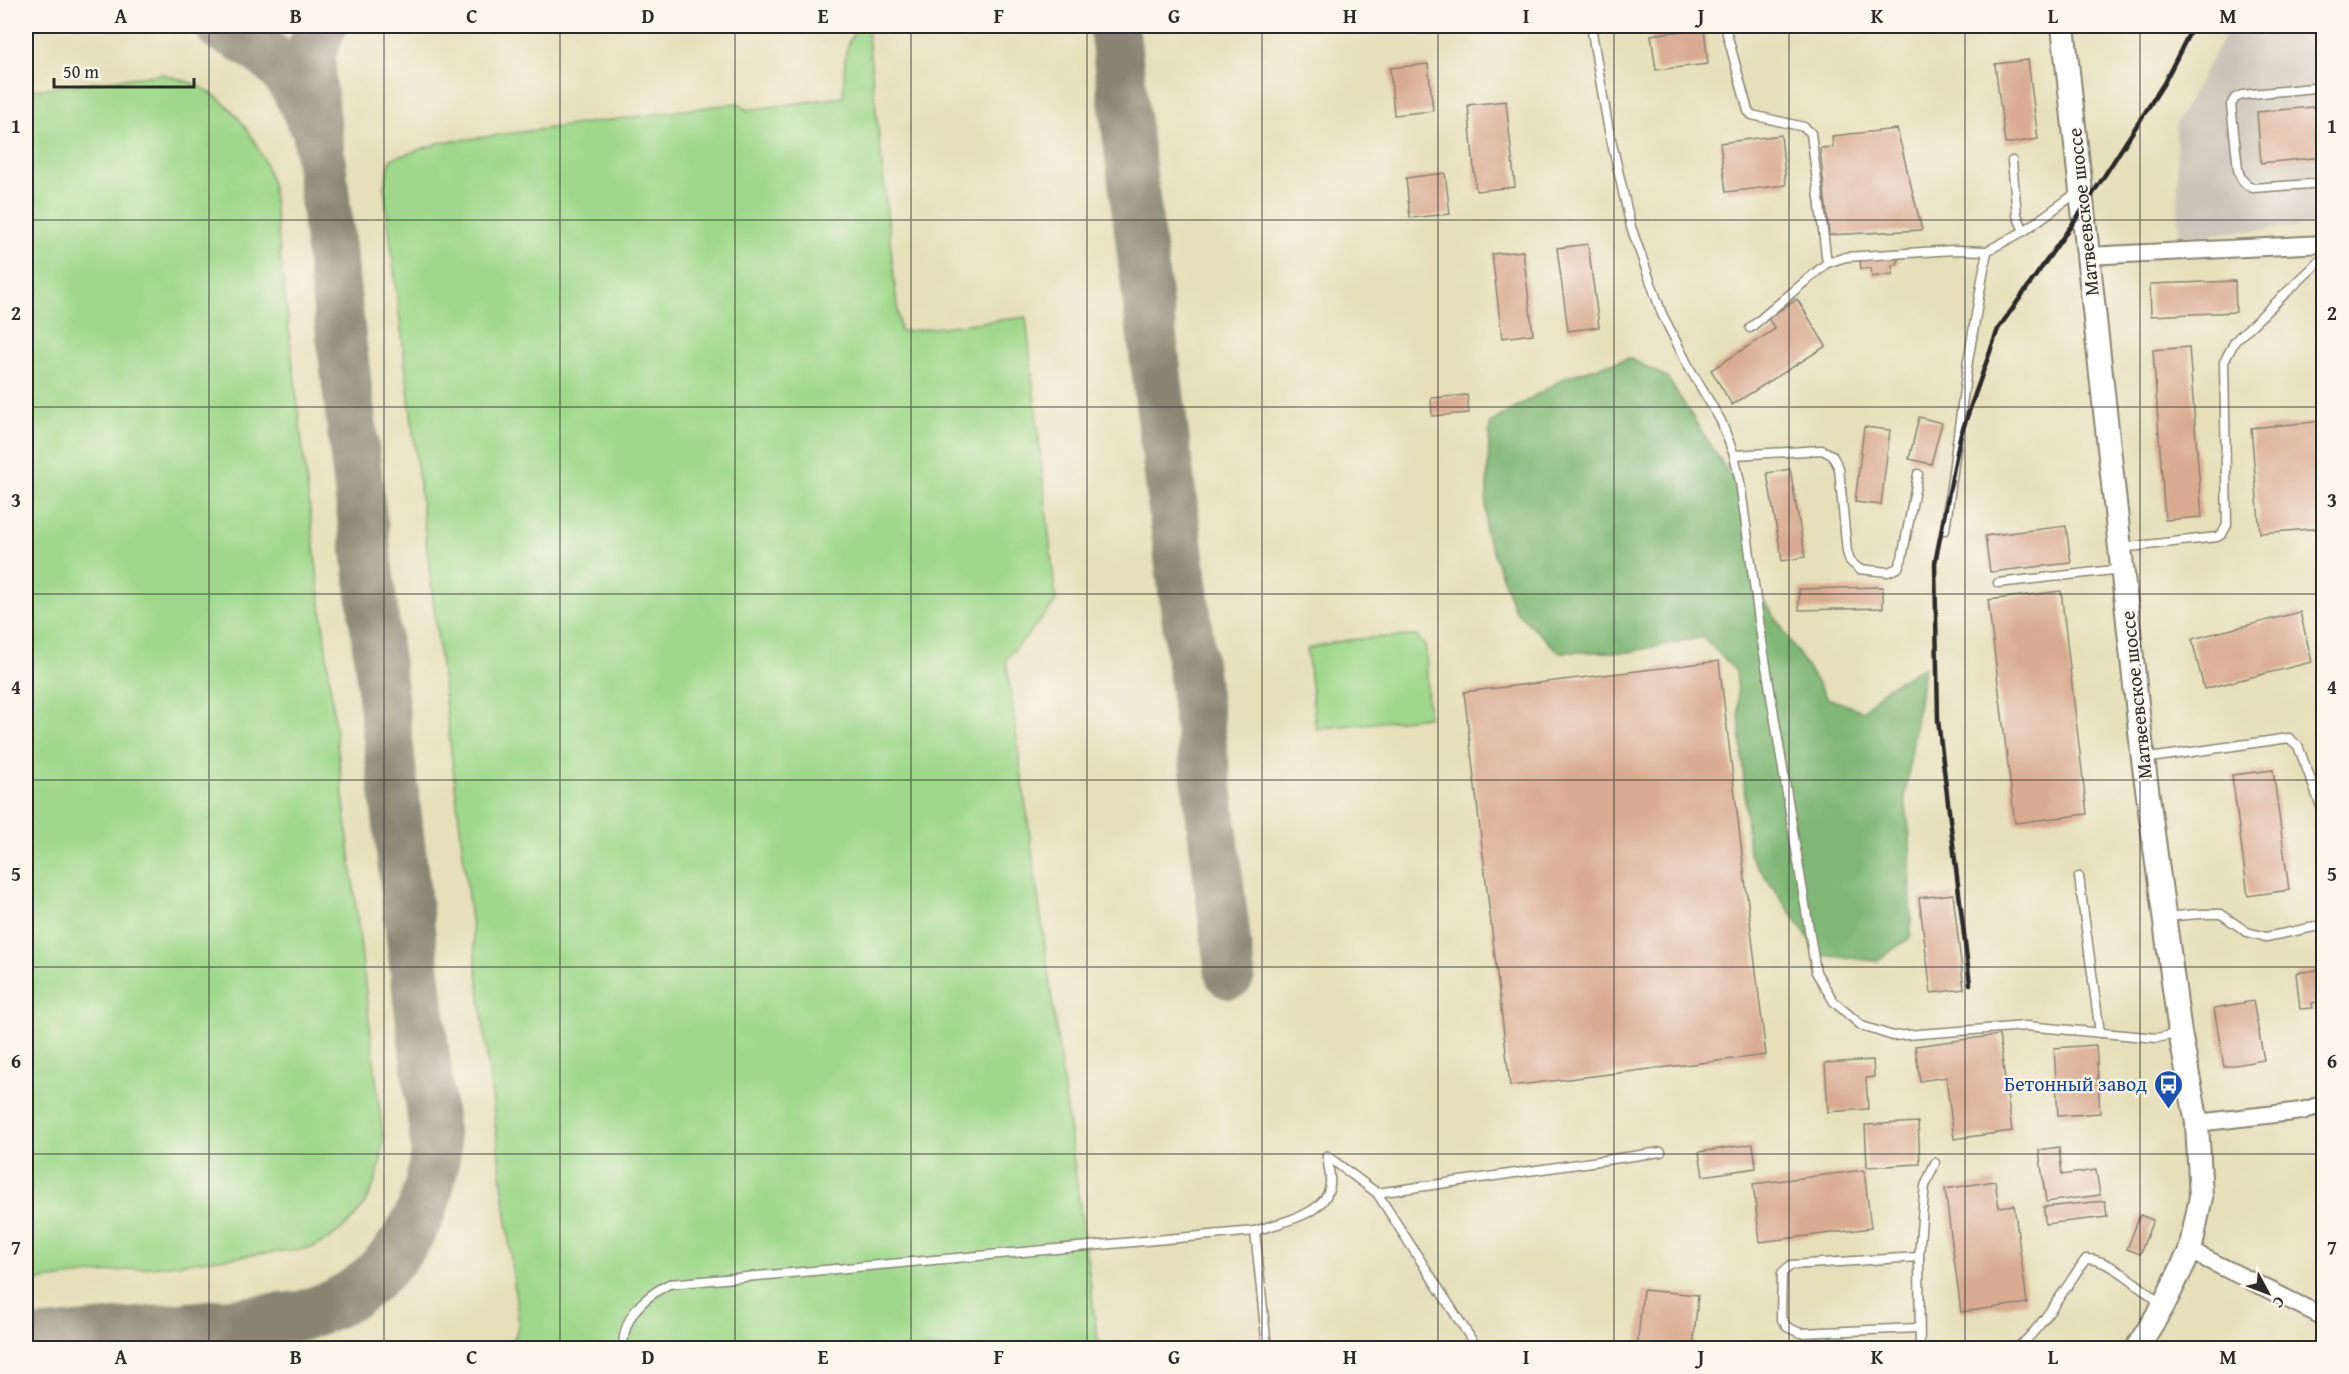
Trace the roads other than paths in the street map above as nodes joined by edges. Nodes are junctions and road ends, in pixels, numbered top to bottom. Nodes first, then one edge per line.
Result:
1 (1591, 26) edge
2 (1725, 26) edge
3 (2063, 26) edge
4 (2324, 87) edge
5 (2012, 161) dead end
6 (2324, 183) edge
7 (2082, 188) junction
8 (2024, 231) junction
9 (2324, 244) edge
10 (1987, 251) junction
11 (2087, 256) junction
12 (2324, 257) edge
13 (1827, 262) junction
14 (1750, 328) dead end
15 (1734, 455) junction
16 (1918, 474) dead end
17 (1945, 530) dead end
18 (2121, 558) junction
19 (1998, 583) dead end
20 (2143, 759) junction
21 (2324, 813) edge
22 (2079, 877) dead end
23 (2164, 917) junction
24 (2324, 925) edge
25 (2100, 1033) junction
26 (2180, 1033) junction
27 (2324, 1104) edge
28 (2198, 1123) junction
29 (1661, 1152) dead end
30 (1935, 1163) dead end
31 (1377, 1193) junction
32 (1255, 1231) junction
33 (2190, 1251) junction
34 (1919, 1257) junction
35 (2163, 1305) junction
36 (2324, 1317) edge
37 (1918, 1328) junction
38 (623, 1348) edge
39 (1267, 1348) edge
40 (1477, 1348) edge
41 (1920, 1348) edge
42 (2013, 1348) edge
43 (2137, 1348) edge

1 - 15 lane
2 - 13 lane
3 - 7 main road, Матвеевское шоссе
4 - 6 lane
5 - 8 lane
7 - 8 lane
7 - 11 main road, Матвеевское шоссе
8 - 10 lane
9 - 11 street
10 - 13 lane
10 - 17 lane
11 - 18 main road, Матвеевское шоссе
12 - 18 lane
13 - 14 lane
15 - 16 lane
15 - 25 lane
18 - 19 lane
18 - 20 main road, Матвеевское шоссе
20 - 21 lane
20 - 23 main road, Матвеевское шоссе
22 - 25 lane
23 - 24 lane
23 - 26 main road, Матвеевское шоссе
25 - 26 lane
26 - 28 main road, Матвеевское шоссе
27 - 28 street
28 - 33 main road, Матвеевское шоссе
29 - 31 lane
30 - 34 lane
31 - 32 lane
31 - 40 lane
32 - 38 lane
32 - 39 lane
33 - 35 main road, Матвеевское шоссе
33 - 36 street
34 - 37 lane
34 - 37 lane
35 - 42 lane
35 - 43 main road, Матвеевское шоссе
37 - 41 lane

